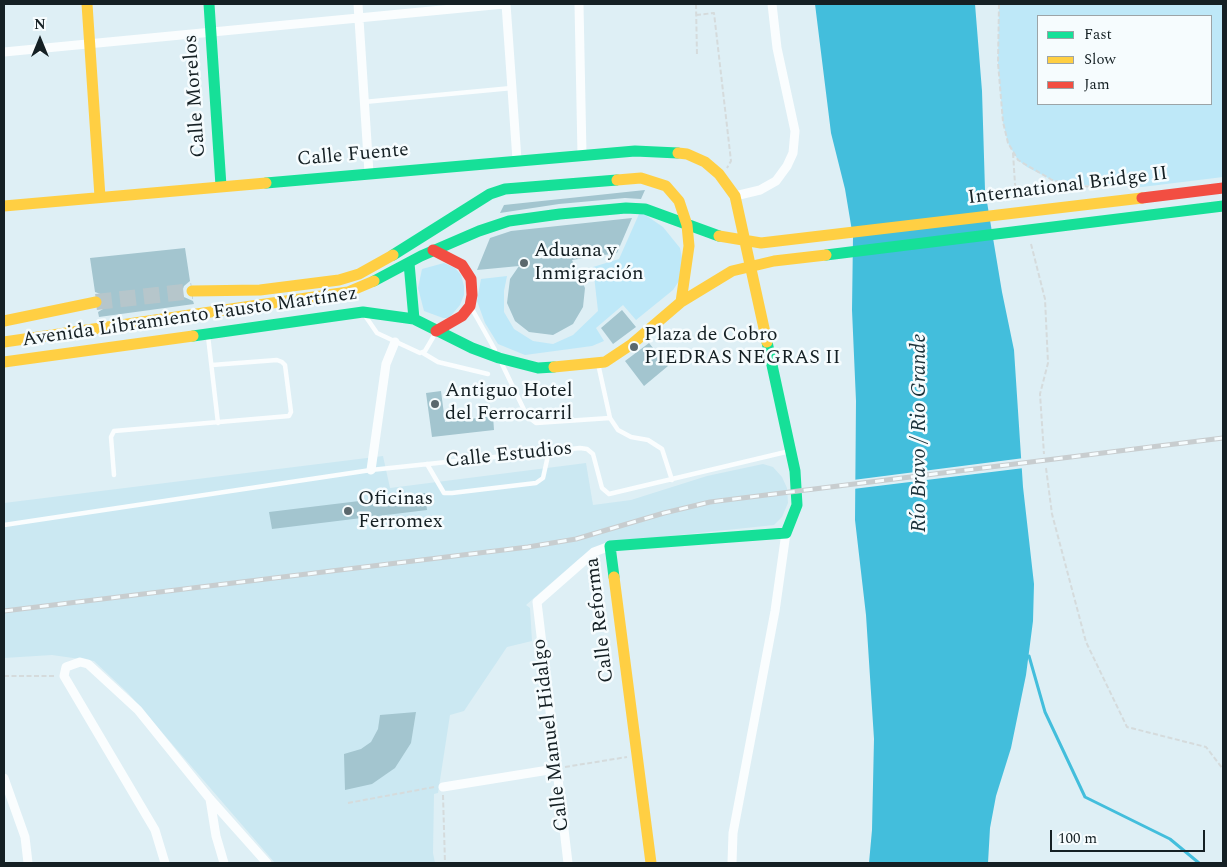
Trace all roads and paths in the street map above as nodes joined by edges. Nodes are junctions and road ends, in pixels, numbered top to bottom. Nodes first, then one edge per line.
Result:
1 (87, 4) edge
2 (209, 4) edge
3 (358, 4) edge
4 (505, 4) edge
5 (579, 4) edge
6 (696, 4) edge
7 (772, 4) edge
8 (999, 4) edge
9 (696, 15) junction
10 (358, 17) junction
11 (210, 32) junction
12 (90, 43) junction
13 (4, 52) edge
14 (697, 56) dead end
15 (512, 88) junction
16 (364, 102) junction
17 (582, 155) junction
18 (516, 160) junction
19 (369, 173) junction
20 (719, 174) junction
21 (220, 186) junction
22 (1109, 188) dead end
23 (1223, 188) edge
24 (735, 196) junction
25 (100, 197) junction
26 (4, 206) edge
27 (1223, 206) edge
28 (687, 225) junction
29 (727, 239) joint
30 (434, 250) junction
31 (1035, 261) dead end
32 (409, 263) junction
33 (732, 271) joint
34 (192, 291) tunnel mouth
35 (96, 302) tunnel mouth
36 (681, 302) junction
37 (470, 306) junction
38 (363, 312) junction
39 (414, 319) junction
40 (4, 321) edge
41 (436, 331) junction
42 (208, 332) junction
43 (4, 342) edge
44 (394, 342) junction
45 (423, 353) junction
46 (499, 358) junction
47 (4, 362) edge
48 (598, 364) junction
49 (212, 365) junction
50 (488, 374) dead end
51 (610, 418) junction
52 (218, 423) junction
53 (791, 451) junction
54 (549, 452) junction
55 (1044, 454) dead end
56 (427, 464) junction
57 (1046, 468) dead end
58 (371, 470) junction
59 (114, 475) dead end
60 (672, 480) junction
61 (4, 525) edge
62 (786, 533) junction
63 (610, 546) junction
64 (4, 676) edge
65 (64, 676) junction
66 (637, 756) junction
67 (556, 769) junction
68 (1223, 769) edge
69 (4, 778) edge
70 (443, 787) junction
71 (210, 799) junction
72 (348, 803) dead end
73 (28, 863) edge
74 (165, 863) edge
75 (224, 863) edge
76 (267, 863) edge
77 (445, 863) edge
78 (568, 863) edge
79 (651, 863) edge
80 (732, 863) edge

1 - 12 main road
2 - 11 main road, Calle Morelos
3 - 10 street
4 - 10 street
4 - 15 street
5 - 17 street
6 - 9 path
7 - 24 street
8 - 22 path
9 - 14 path
9 - 20 path
10 - 11 street
10 - 16 street
11 - 12 street
11 - 21 main road, Calle Morelos
12 - 13 street
12 - 25 main road
15 - 16 lane
15 - 18 street
16 - 19 street
17 - 18 main road, Calle Fuente
17 - 20 main road, Calle Fuente
18 - 19 main road, Calle Fuente
19 - 21 main road, Calle Fuente
20 - 24 main road
21 - 25 main road, Calle Fuente
23 - 29 main road, International Bridge II
24 - 53 main road
25 - 26 main road, Calle Fuente
27 - 33 main road, International Bridge II
28 - 29 main road, Avenida Libramiento Fausto Martínez
28 - 30 main road, Avenida Libramiento Fausto Martínez
28 - 34 main road
28 - 36 main road
30 - 32 main road, Avenida Libramiento Fausto Martínez
30 - 37 main road
31 - 55 path
32 - 39 main road
32 - 43 main road, Avenida Libramiento Fausto Martínez
33 - 36 main road, Avenida Libramiento Fausto Martínez
35 - 40 main road
36 - 48 main road, Avenida Libramiento Fausto Martínez
37 - 41 main road
37 - 46 lane
38 - 39 main road, Avenida Libramiento Fausto Martínez
38 - 42 main road, Avenida Libramiento Fausto Martínez
38 - 44 lane
39 - 41 main road, Avenida Libramiento Fausto Martínez
41 - 45 lane
41 - 46 main road, Avenida Libramiento Fausto Martínez
42 - 47 main road, Avenida Libramiento Fausto Martínez
42 - 49 lane
44 - 45 lane
44 - 58 street
45 - 50 lane
46 - 48 main road, Avenida Libramiento Fausto Martínez
46 - 51 lane
48 - 51 lane
49 - 52 lane
49 - 52 lane
51 - 60 lane
52 - 59 lane
53 - 60 lane, Calle Estudios
53 - 62 main road
54 - 56 lane, Calle Estudios
54 - 56 lane
54 - 60 lane, Calle Estudios
56 - 58 lane, Calle Estudios
57 - 68 path
58 - 61 lane, Calle Estudios
62 - 63 main road, Calle Reforma
62 - 80 street
63 - 66 main road, Calle Reforma
63 - 67 street, Calle Manuel Hidalgo
64 - 65 path
65 - 71 street
65 - 74 street
66 - 67 path
66 - 79 main road, Calle Reforma
67 - 70 street
67 - 78 street, Calle Manuel Hidalgo
69 - 73 street
70 - 72 path
70 - 77 path
71 - 75 street
71 - 76 street

